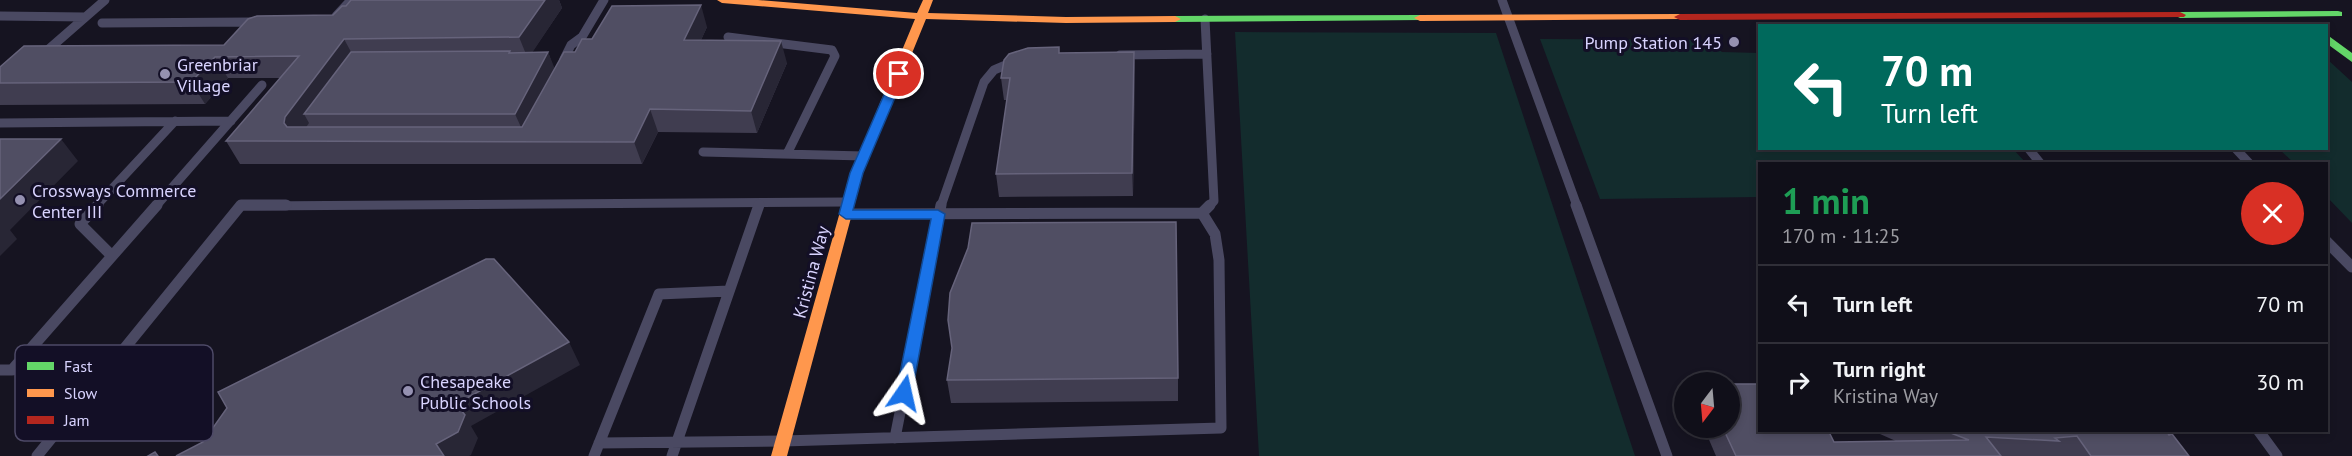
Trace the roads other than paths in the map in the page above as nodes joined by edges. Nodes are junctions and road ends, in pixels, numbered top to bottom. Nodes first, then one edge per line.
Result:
1 (105, 0) edge
2 (351, 0) edge
3 (604, 0) edge
4 (722, 0) edge
5 (928, 0) edge
6 (1502, 0) edge
7 (2286, 0) edge
8 (2322, 0) edge
9 (2302, 14) junction
10 (0, 16) edge
11 (85, 17) junction
12 (922, 17) junction
13 (1509, 17) junction
14 (1205, 19) junction
15 (330, 21) edge
16 (1924, 21) edge
17 (251, 22) junction
18 (262, 22) edge
19 (102, 23) dead end
20 (2312, 24) edge
21 (236, 37) edge
22 (582, 37) junction
23 (728, 37) dead end
24 (2328, 38) edge
25 (588, 47) edge
26 (55, 53) edge
27 (43, 54) junction
28 (1207, 54) junction
29 (1103, 56) edge
30 (1026, 58) edge
31 (2352, 59) edge
32 (34, 61) edge
33 (573, 62) junction
34 (552, 65) dead end
35 (565, 73) edge
36 (262, 85) dead end
37 (175, 121) junction
38 (231, 121) junction
39 (0, 123) edge
40 (2030, 150) edge
41 (2237, 150) edge
42 (703, 152) dead end
43 (787, 154) junction
44 (864, 156) junction
45 (2039, 162) edge
46 (2248, 162) edge
47 (760, 203) junction
48 (847, 208) junction
49 (1202, 213) junction
50 (938, 214) junction
51 (2328, 243) edge
52 (112, 256) junction
53 (2352, 267) edge
54 (729, 291) junction
55 (34, 345) edge
56 (127, 345) edge
57 (15, 367) edge
58 (0, 370) edge
59 (2259, 432) edge
60 (896, 438) junction
61 (49, 441) edge
62 (783, 441) junction
63 (676, 442) junction
64 (599, 443) junction
65 (37, 456) edge
66 (594, 456) edge
67 (672, 456) edge
68 (779, 456) edge
69 (1667, 456) edge
70 (2277, 456) edge

1 - 11 lane
2 - 15 lane
3 - 22 lane
4 - 12 street
5 - 12 street, Kristina Way
6 - 13 lane
7 - 9 street
8 - 9 street
9 - 16 street
9 - 20 street
10 - 11 lane
11 - 27 lane
12 - 14 street
12 - 44 street, Kristina Way
13 - 14 street
13 - 16 street
13 - 69 lane
14 - 28 lane
17 - 18 lane
17 - 19 lane
17 - 21 lane
22 - 25 lane
22 - 33 lane
23 - 43 lane
24 - 31 street
26 - 27 lane
27 - 32 lane
28 - 29 lane
28 - 49 lane
30 - 50 lane
33 - 34 lane
33 - 35 lane
36 - 38 lane
37 - 38 lane
37 - 39 lane
37 - 52 lane
38 - 52 lane
40 - 45 lane
41 - 46 lane
42 - 43 lane
43 - 44 lane
44 - 48 street, Kristina Way
47 - 48 lane
47 - 54 lane
47 - 56 lane
48 - 50 lane
48 - 62 street, Kristina Way
49 - 50 lane
49 - 60 lane
50 - 60 lane
51 - 53 lane
52 - 55 lane
54 - 63 lane
54 - 64 lane
57 - 58 lane
59 - 70 lane
60 - 62 lane
61 - 65 lane
62 - 63 lane
62 - 68 street, Kristina Way
63 - 64 lane
63 - 67 lane
64 - 66 lane

